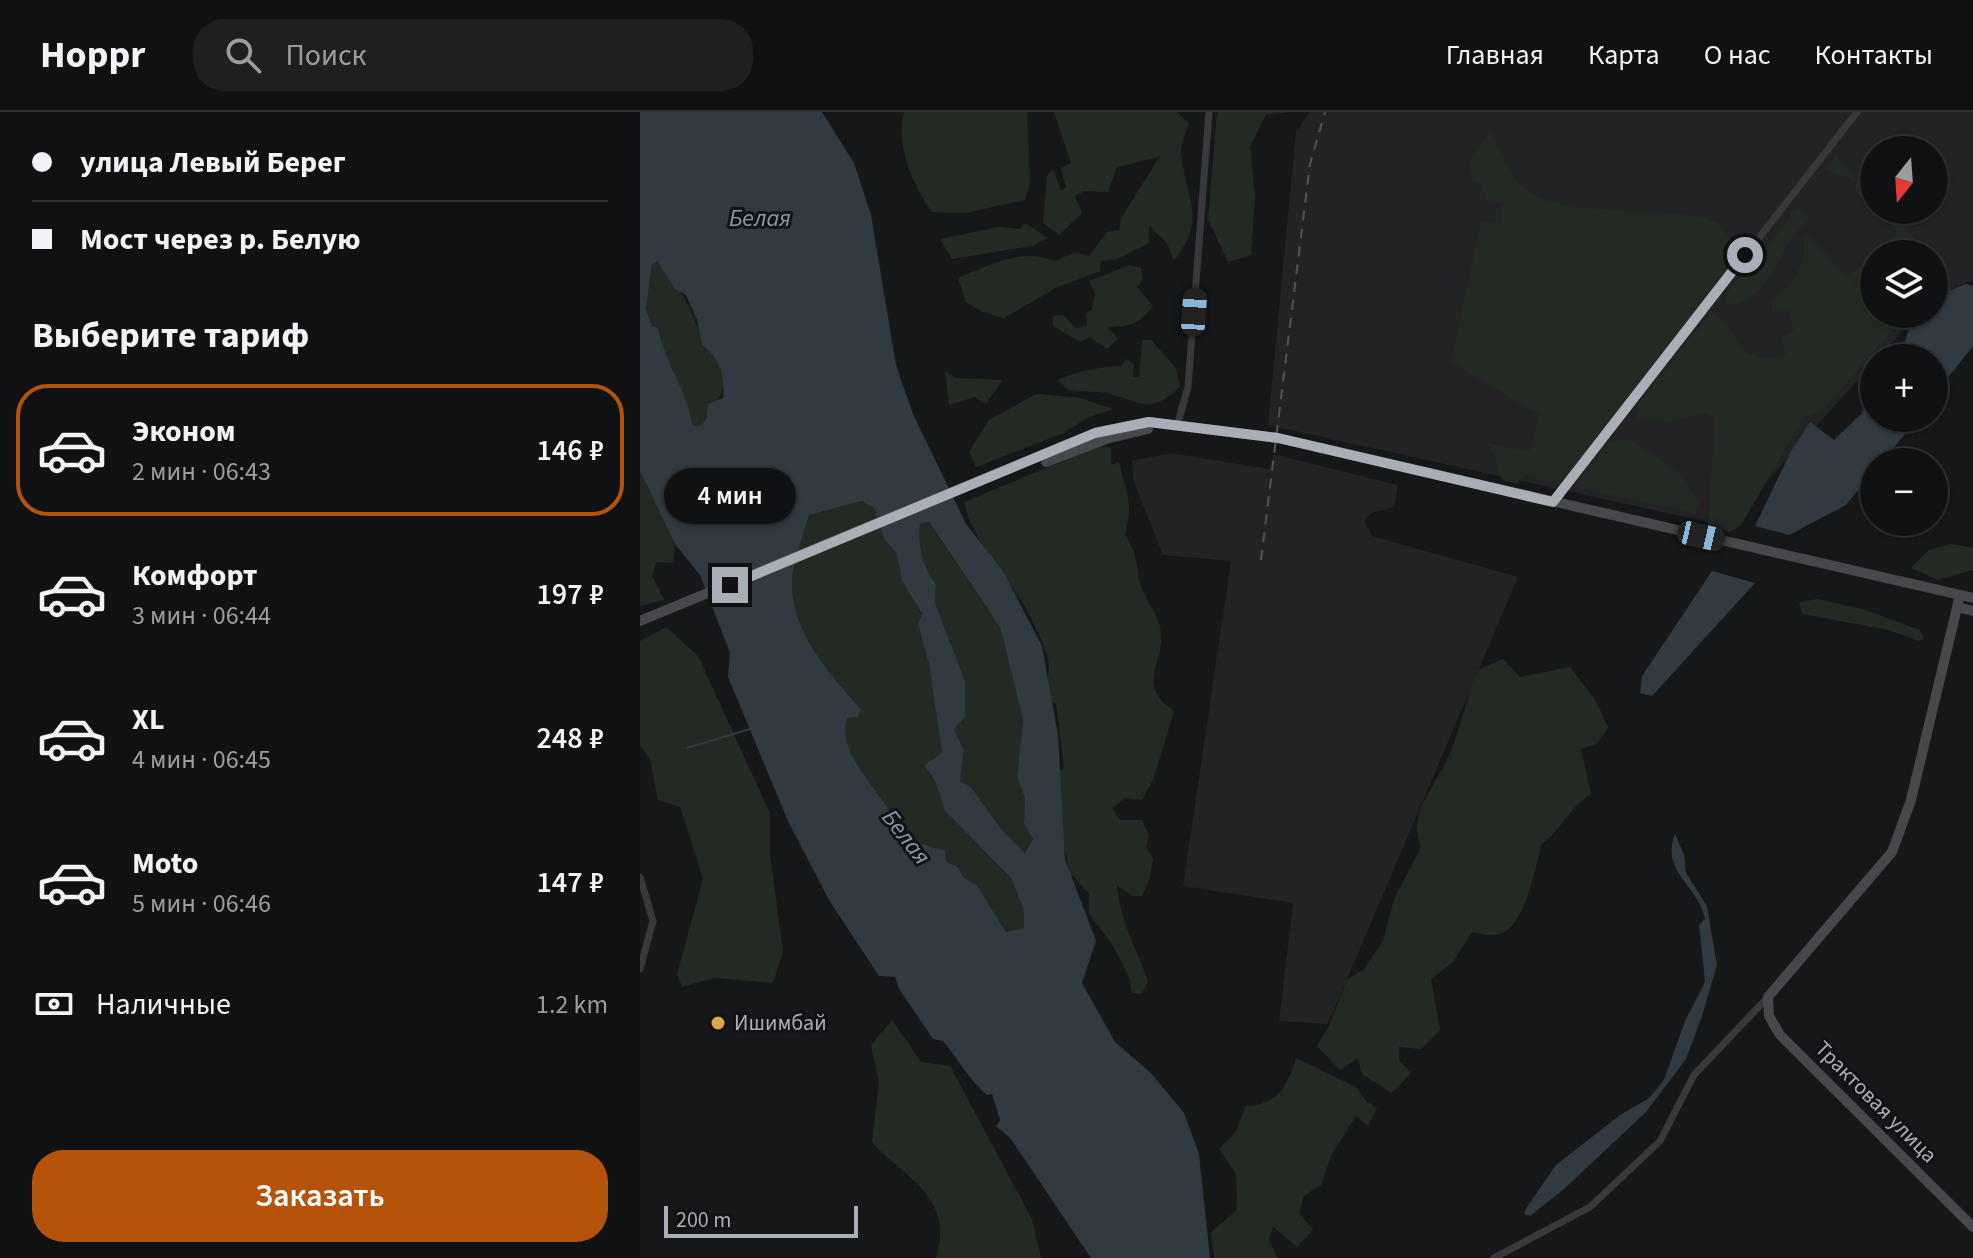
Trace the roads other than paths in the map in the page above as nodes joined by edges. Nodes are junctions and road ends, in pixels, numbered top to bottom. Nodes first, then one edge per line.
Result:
1 (1209, 112) edge
2 (1857, 112) edge
3 (1178, 423) junction
4 (978, 491) dead end
5 (1553, 502) junction
6 (1960, 595) junction
7 (1973, 598) edge
8 (1957, 607) junction
9 (1973, 611) edge
10 (643, 619) edge
11 (640, 877) edge
12 (640, 969) edge
13 (1768, 997) junction
14 (1973, 1227) edge
15 (1494, 1258) edge

1 - 3 street
2 - 5 street
3 - 4 main road
3 - 5 main road
3 - 10 main road
5 - 6 main road
6 - 7 main road
6 - 8 main road
8 - 9 main road
8 - 13 main road
11 - 12 street
13 - 14 main road, Трактовая улица
13 - 15 street

